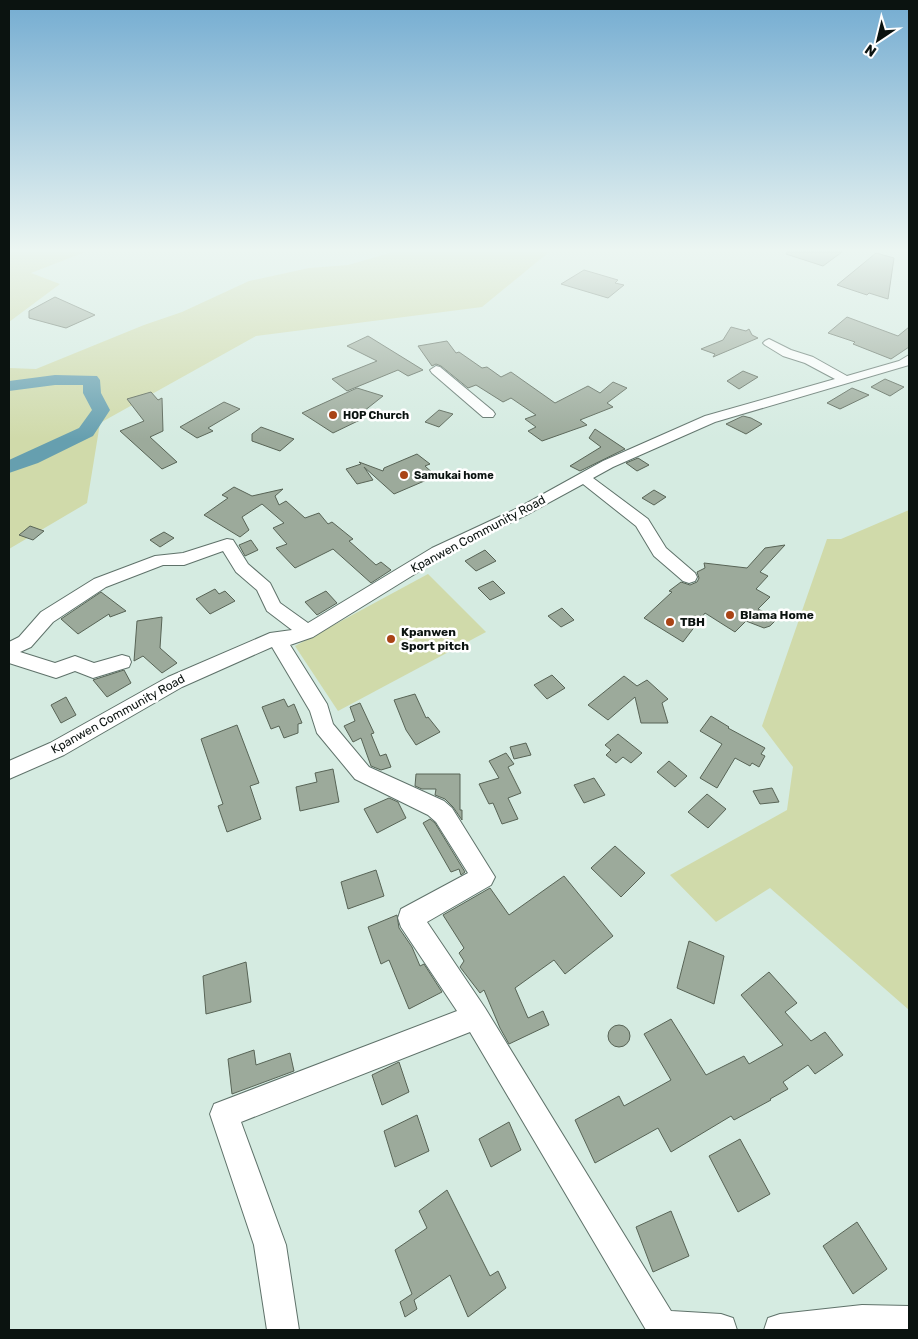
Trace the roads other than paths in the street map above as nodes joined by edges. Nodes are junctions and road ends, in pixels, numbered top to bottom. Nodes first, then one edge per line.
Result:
1 (768, 343) dead end
2 (909, 359) edge
3 (436, 370) dead end
4 (845, 380) junction
5 (488, 414) dead end
6 (584, 478) junction
7 (688, 577) dead end
8 (307, 632) junction
9 (276, 638) junction
10 (9, 650) edge
11 (9, 656) edge
12 (122, 662) dead end
13 (9, 770) edge
14 (476, 1017) junction
15 (909, 1322) edge
16 (663, 1329) edge
17 (282, 1330) edge
18 (720, 1330) edge
19 (780, 1330) edge

1 - 4 street
2 - 4 street, Kpanwen Community Road
3 - 5 street
4 - 6 street, Kpanwen Community Road
6 - 7 street
6 - 8 street, Kpanwen Community Road
8 - 9 street, Kpanwen Community Road
8 - 10 street
9 - 13 street, Kpanwen Community Road
9 - 14 street
11 - 12 street
14 - 16 street
14 - 17 street
15 - 19 street
16 - 18 street

